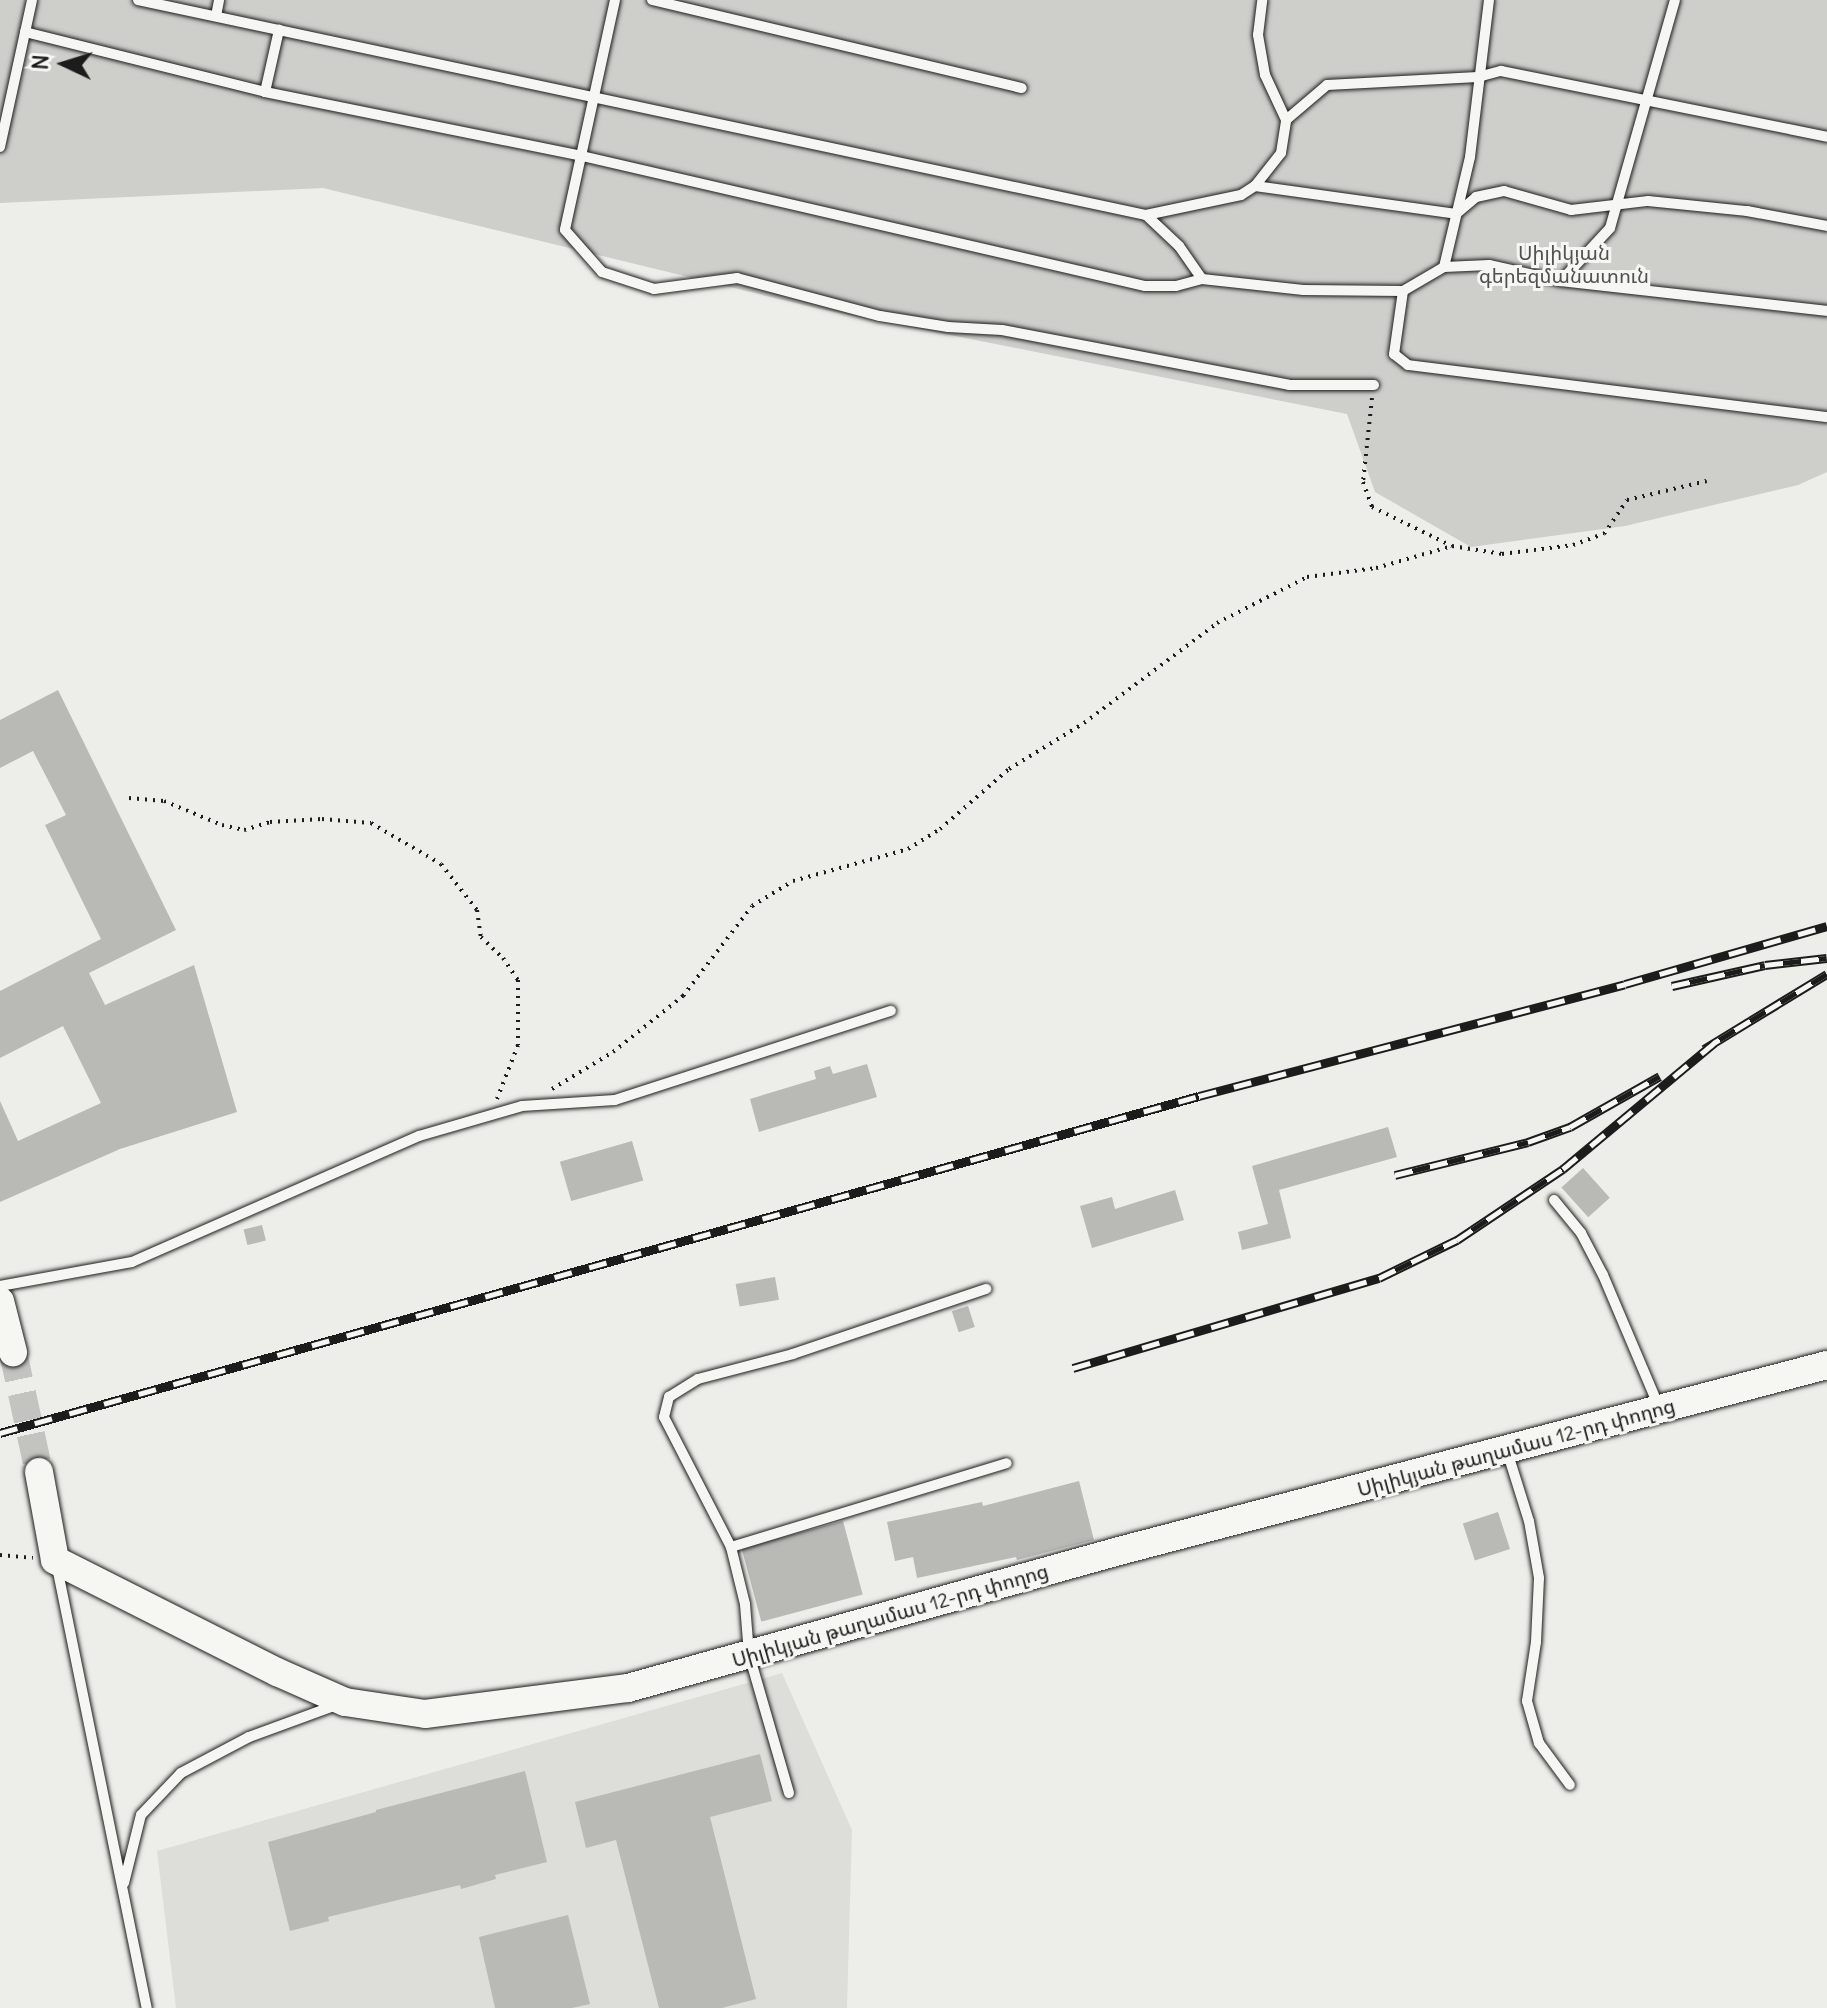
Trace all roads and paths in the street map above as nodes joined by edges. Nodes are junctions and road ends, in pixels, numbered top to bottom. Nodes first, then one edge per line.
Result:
1 (32, 0) edge
2 (138, 0) edge
3 (219, 0) edge
4 (615, 0) edge
5 (652, 0) edge
6 (1262, 0) edge
7 (1489, 0) edge
8 (1675, 0) edge
9 (216, 16) junction
10 (279, 30) junction
11 (25, 32) junction
12 (1478, 77) junction
13 (1022, 88) dead end
14 (265, 92) junction
15 (594, 95) junction
16 (1648, 101) junction
17 (1286, 120) junction
18 (1827, 137) edge
19 (0, 147) edge
20 (582, 156) junction
21 (1255, 186) junction
22 (1618, 206) junction
23 (1456, 214) junction
24 (1146, 215) junction
25 (1827, 226) edge
26 (1444, 267) junction
27 (1202, 279) junction
28 (1561, 281) junction
29 (1403, 291) junction
30 (1827, 311) edge
31 (1374, 385) joint
32 (1827, 417) edge
33 (1707, 481) dead end
34 (1452, 546) junction
35 (129, 798) dead end
36 (891, 1011) dead end
37 (522, 1106) junction
38 (490, 1116) junction
39 (1554, 1200) dead end
40 (0, 1286) edge
41 (986, 1289) dead end
42 (0, 1301) edge
43 (13, 1352) tunnel mouth
44 (1827, 1365) edge
45 (1660, 1409) junction
46 (1506, 1449) junction
47 (1007, 1463) dead end
48 (39, 1472) tunnel mouth
49 (731, 1547) junction
50 (55, 1560) junction
51 (749, 1654) junction
52 (345, 1702) junction
53 (1570, 1785) dead end
54 (789, 1793) dead end
55 (124, 1884) junction
56 (147, 2008) edge

1 - 11 lane
2 - 9 lane
3 - 9 lane
4 - 15 lane
5 - 13 lane
6 - 17 lane
7 - 12 lane
8 - 16 lane
9 - 10 lane
10 - 14 lane
10 - 15 lane
11 - 14 lane
11 - 19 lane
12 - 16 lane
12 - 17 lane
12 - 23 lane
14 - 20 lane
15 - 20 lane
15 - 24 lane
16 - 18 lane
16 - 22 lane
17 - 21 lane
20 - 27 lane
20 - 31 lane
21 - 23 lane
21 - 24 lane
22 - 23 lane
22 - 25 lane
22 - 28 lane
23 - 26 lane
24 - 27 lane
26 - 28 lane
26 - 29 lane
27 - 29 lane
28 - 30 lane
29 - 32 lane
31 - 34 path
33 - 34 path
34 - 37 path
35 - 38 path
36 - 37 lane
37 - 38 lane
38 - 40 lane
39 - 45 lane
41 - 49 lane
42 - 43 main road
44 - 45 main road, Սիլիկյան թաղամաս 12-րդ փողոց
45 - 46 main road, Սիլիկյան թաղամաս 12-րդ փողոց
46 - 51 main road, Սիլիկյան թաղամաս 12-րդ փողոց
46 - 53 lane
47 - 49 lane
48 - 50 main road
49 - 51 lane
50 - 52 main road, Սիլիկյան թաղամաս 12-րդ փողոց
50 - 55 lane
51 - 52 main road, Սիլիկյան թաղամաս 12-րդ փողոց
51 - 54 lane
52 - 55 lane
55 - 56 lane

